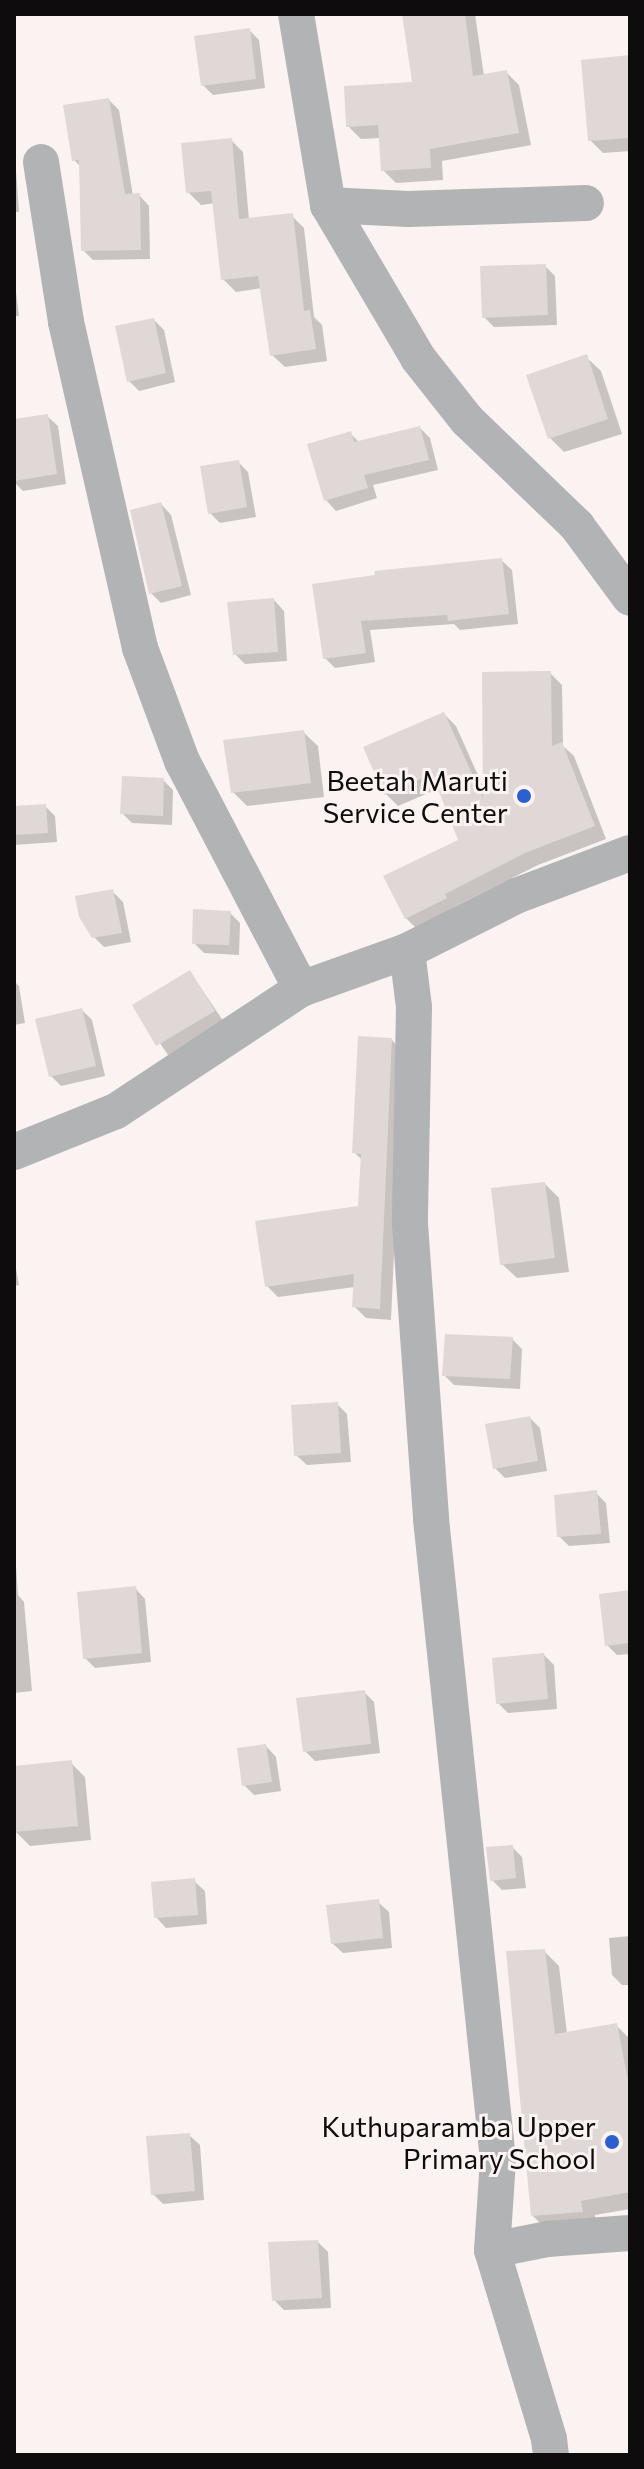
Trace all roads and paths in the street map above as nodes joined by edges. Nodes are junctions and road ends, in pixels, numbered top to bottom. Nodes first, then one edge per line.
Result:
1 (296, 14) edge
2 (41, 162) dead end
3 (586, 203) dead end
4 (328, 205) junction
5 (630, 598) edge
6 (630, 853) edge
7 (407, 951) junction
8 (301, 989) junction
9 (14, 1152) edge
10 (630, 2233) edge
11 (492, 2250) junction
12 (551, 2455) edge

1 - 4 street
2 - 8 street
3 - 4 street
4 - 5 street
6 - 7 street
7 - 8 street
7 - 11 street
8 - 9 street
10 - 11 street
11 - 12 street

